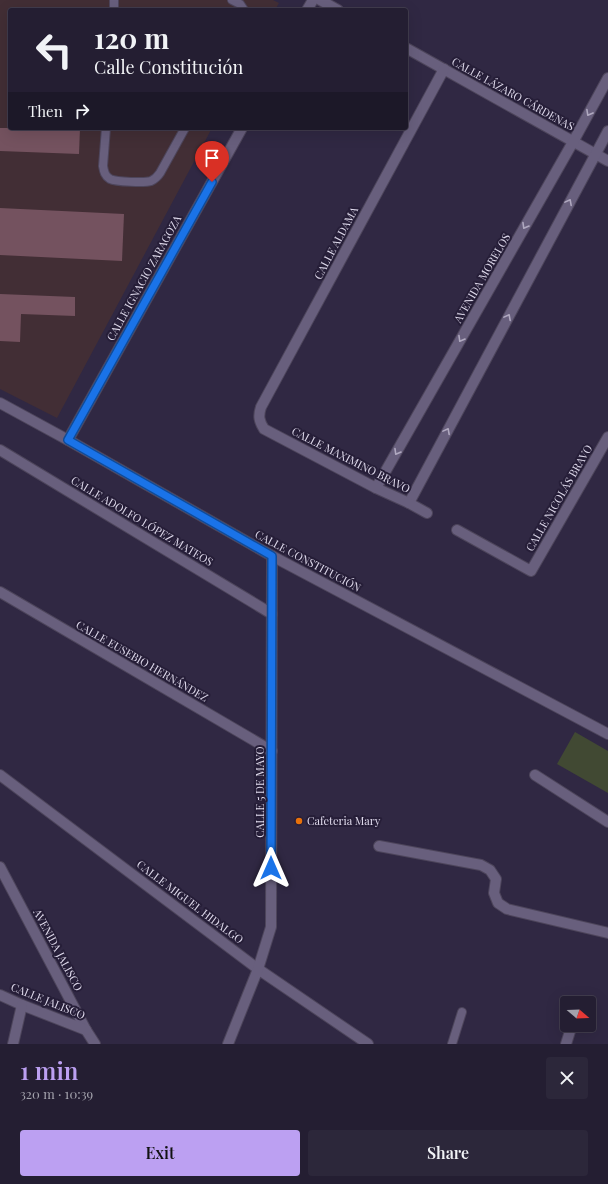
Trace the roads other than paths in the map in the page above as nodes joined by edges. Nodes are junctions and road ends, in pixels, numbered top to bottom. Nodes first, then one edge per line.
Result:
1 (232, 0) edge
2 (320, 0) edge
3 (243, 8) edge
4 (334, 8) edge
5 (408, 49) edge
6 (444, 69) junction
7 (608, 78) edge
8 (106, 130) edge
9 (184, 130) edge
10 (241, 130) edge
11 (608, 131) edge
12 (573, 142) junction
13 (595, 154) junction
14 (608, 161) edge
15 (0, 403) edge
16 (264, 429) joint
17 (608, 437) edge
18 (68, 440) junction
19 (0, 450) edge
20 (376, 488) junction
21 (409, 503) junction
22 (427, 513) dead end
23 (457, 530) dead end
24 (272, 556) junction
25 (0, 592) edge
26 (272, 614) junction
27 (608, 734) edge
28 (272, 750) junction
29 (0, 775) edge
30 (535, 775) dead end
31 (608, 822) edge
32 (379, 846) dead end
33 (0, 867) edge
34 (608, 933) edge
35 (258, 969) junction
36 (0, 995) edge
37 (22, 1005) junction
38 (462, 1012) dead end
39 (86, 1030) junction
40 (570, 1032) edge
41 (12, 1044) edge
42 (95, 1044) edge
43 (228, 1044) edge
44 (368, 1044) edge
45 (452, 1044) edge
46 (566, 1044) edge

1 - 3 lane
2 - 4 street
5 - 6 street, CALLE LÁZARO CÁRDENAS
6 - 12 street, CALLE LÁZARO CÁRDENAS
6 - 16 street, CALLE ALDAMA
7 -> 12 street, AVENIDA MORELOS
8 - 9 lane
10 - 18 street, CALLE IGNACIO ZARAGOZA
11 - 13 street
12 - 13 street, CALLE LÁZARO CÁRDENAS
12 -> 20 street, AVENIDA MORELOS
13 - 14 street, CALLE LÁZARO CÁRDENAS
21 -> 13 street
15 - 18 street, CALLE CONSTITUCIÓN
16 - 20 street, CALLE MAXIMINO BRAVO
17 - 23 street, CALLE NICOLÁS BRAVO
18 - 24 street, CALLE CONSTITUCIÓN
19 - 26 street, CALLE ADOLFO LÓPEZ MATEOS
20 - 21 street, CALLE MAXIMINO BRAVO
21 - 22 street, CALLE MAXIMINO BRAVO
24 - 26 street, CALLE 5 DE MAYO
24 - 27 street, CALLE CONSTITUCIÓN
25 - 28 street, CALLE EUSEBIO HERNÁNDEZ
26 - 28 street, CALLE 5 DE MAYO
28 - 35 street, CALLE 5 DE MAYO
29 - 35 street, CALLE MIGUEL HIDALGO
30 - 31 street
32 - 34 street
33 - 39 street, AVENIDA JALISCO
35 - 43 street, CALLE 5 DE MAYO
35 - 44 street, CALLE MIGUEL HIDALGO
36 - 37 street, CALLE JALISCO
37 - 39 street, CALLE JALISCO
37 - 41 street
38 - 45 lane
39 - 42 street, AVENIDA JALISCO
40 - 46 street

